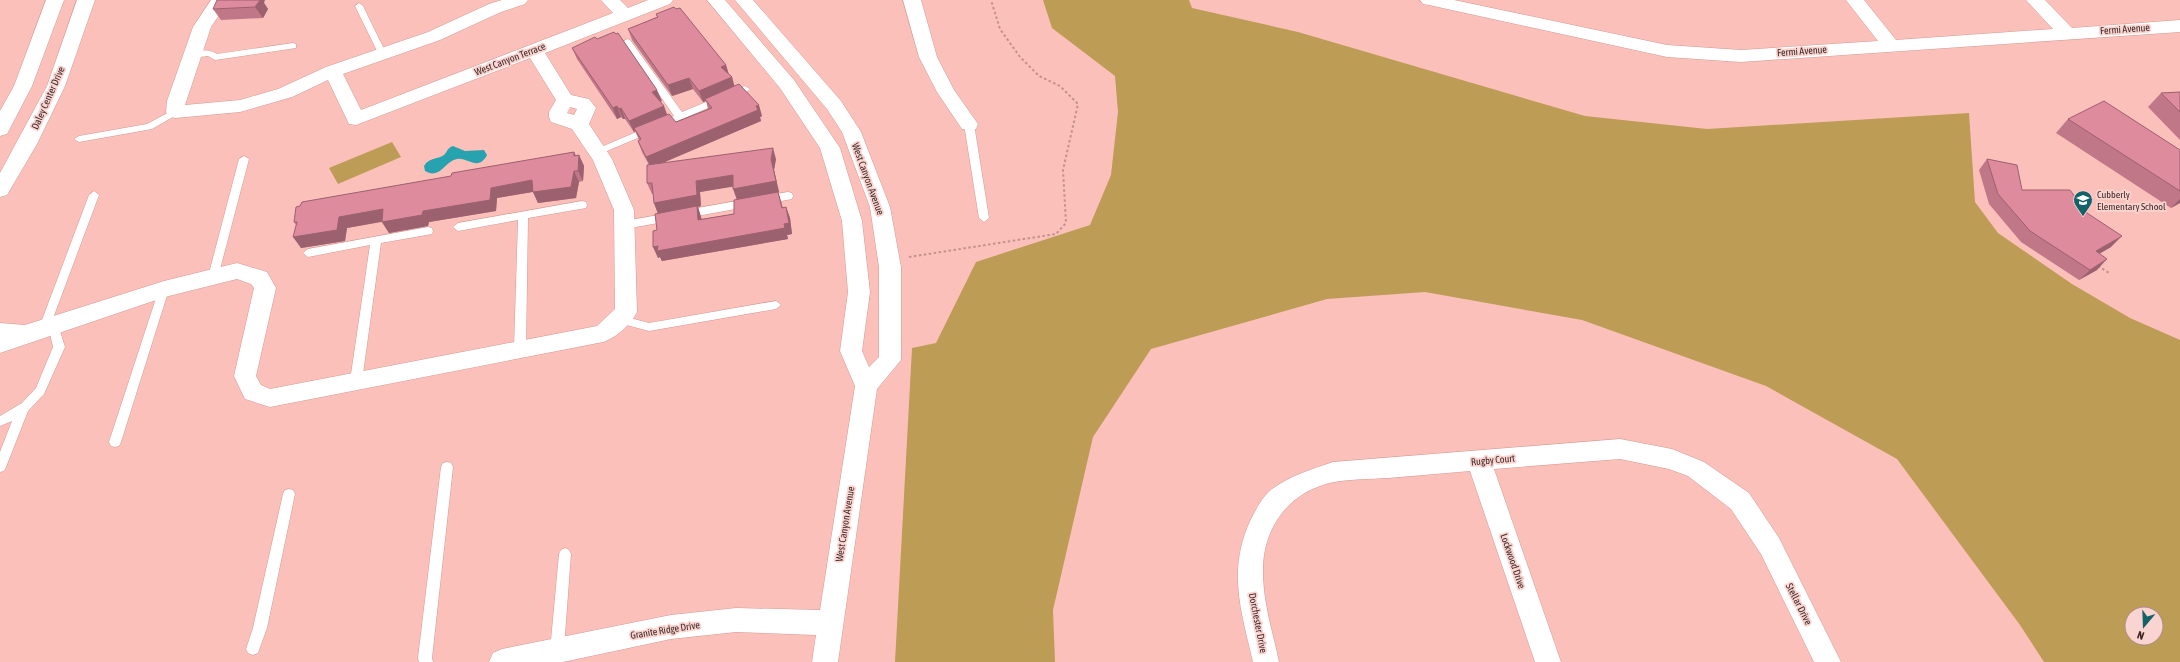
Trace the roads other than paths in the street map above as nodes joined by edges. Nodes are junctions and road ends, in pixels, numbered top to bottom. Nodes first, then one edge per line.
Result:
1 (55, 0) edge
2 (86, 0) edge
3 (220, 0) edge
4 (519, 0) edge
5 (610, 0) edge
6 (664, 0) edge
7 (716, 0) edge
8 (744, 0) edge
9 (912, 0) edge
10 (1429, 0) edge
11 (1855, 0) edge
12 (2035, 0) edge
13 (493, 4) edge
14 (359, 6) dead end
15 (625, 15) junction
16 (2180, 26) edge
17 (2067, 33) junction
18 (627, 42) edge
19 (1891, 45) junction
20 (293, 46) dead end
21 (534, 50) junction
22 (382, 53) junction
23 (192, 55) junction
24 (332, 71) junction
25 (745, 89) edge
26 (175, 112) junction
27 (680, 117) junction
28 (969, 124) joint
29 (0, 129) edge
30 (79, 139) dead end
31 (597, 152) junction
32 (244, 159) dead end
33 (0, 190) edge
34 (94, 195) dead end
35 (788, 196) dead end
36 (582, 205) dead end
37 (523, 215) junction
38 (984, 218) dead end
39 (625, 224) junction
40 (458, 227) dead end
41 (428, 231) dead end
42 (376, 241) junction
43 (308, 253) dead end
44 (213, 277) junction
45 (164, 289) junction
46 (776, 305) dead end
47 (619, 319) junction
48 (41, 329) junction
49 (0, 332) edge
50 (0, 344) edge
51 (520, 349) junction
52 (356, 381) junction
53 (866, 386) junction
54 (23, 409) junction
55 (0, 421) edge
56 (115, 442) dead end
57 (1479, 461) junction
58 (0, 467) edge
59 (447, 467) dead end
60 (289, 494) dead end
61 (1770, 546) joint
62 (566, 554) dead end
63 (1250, 584) joint
64 (830, 623) junction
65 (253, 649) dead end
66 (557, 656) edge
67 (426, 662) edge
68 (502, 662) edge
69 (825, 662) edge
70 (1266, 662) edge
71 (1548, 662) edge
72 (1828, 662) edge

1 - 29 street
2 - 33 street, Daley Center Drive
3 - 23 street
4 - 13 street
5 - 15 street
6 - 15 street, West Canyon Terrace
7 - 53 street
8 - 53 street, West Canyon Avenue
9 - 28 street
10 - 19 street, Fermi Avenue
11 - 19 street
12 - 17 street
13 - 22 street
14 - 22 lane
15 - 21 street, West Canyon Terrace
16 - 17 street, Fermi Avenue
17 - 19 street, Fermi Avenue
18 - 27 lane
20 - 23 lane
21 - 24 street, West Canyon Terrace
21 - 31 street
22 - 24 street
23 - 26 street
24 - 26 street
25 - 27 lane
26 - 30 lane
27 - 31 lane
28 - 38 lane
31 - 39 street
32 - 44 lane
34 - 48 lane
35 - 39 lane
36 - 37 lane
37 - 40 lane
37 - 51 lane
39 - 47 street
41 - 42 lane
42 - 43 lane
42 - 52 lane
44 - 45 street
44 - 52 street
45 - 48 street
45 - 56 lane
46 - 47 lane
47 - 51 street
48 - 49 street
48 - 50 street
48 - 54 lane
51 - 52 street
53 - 64 street, West Canyon Avenue
54 - 55 lane
54 - 58 lane
57 - 61 street, Rugby Court
57 - 63 street, Rugby Court
57 - 71 street, Lockwood Drive
59 - 67 lane
60 - 65 lane
61 - 72 street, Stellar Drive
62 - 66 lane
63 - 70 street, Dorchester Drive
64 - 66 street, Granite Ridge Drive
64 - 69 street, West Canyon Avenue
66 - 68 street, Granite Ridge Drive

